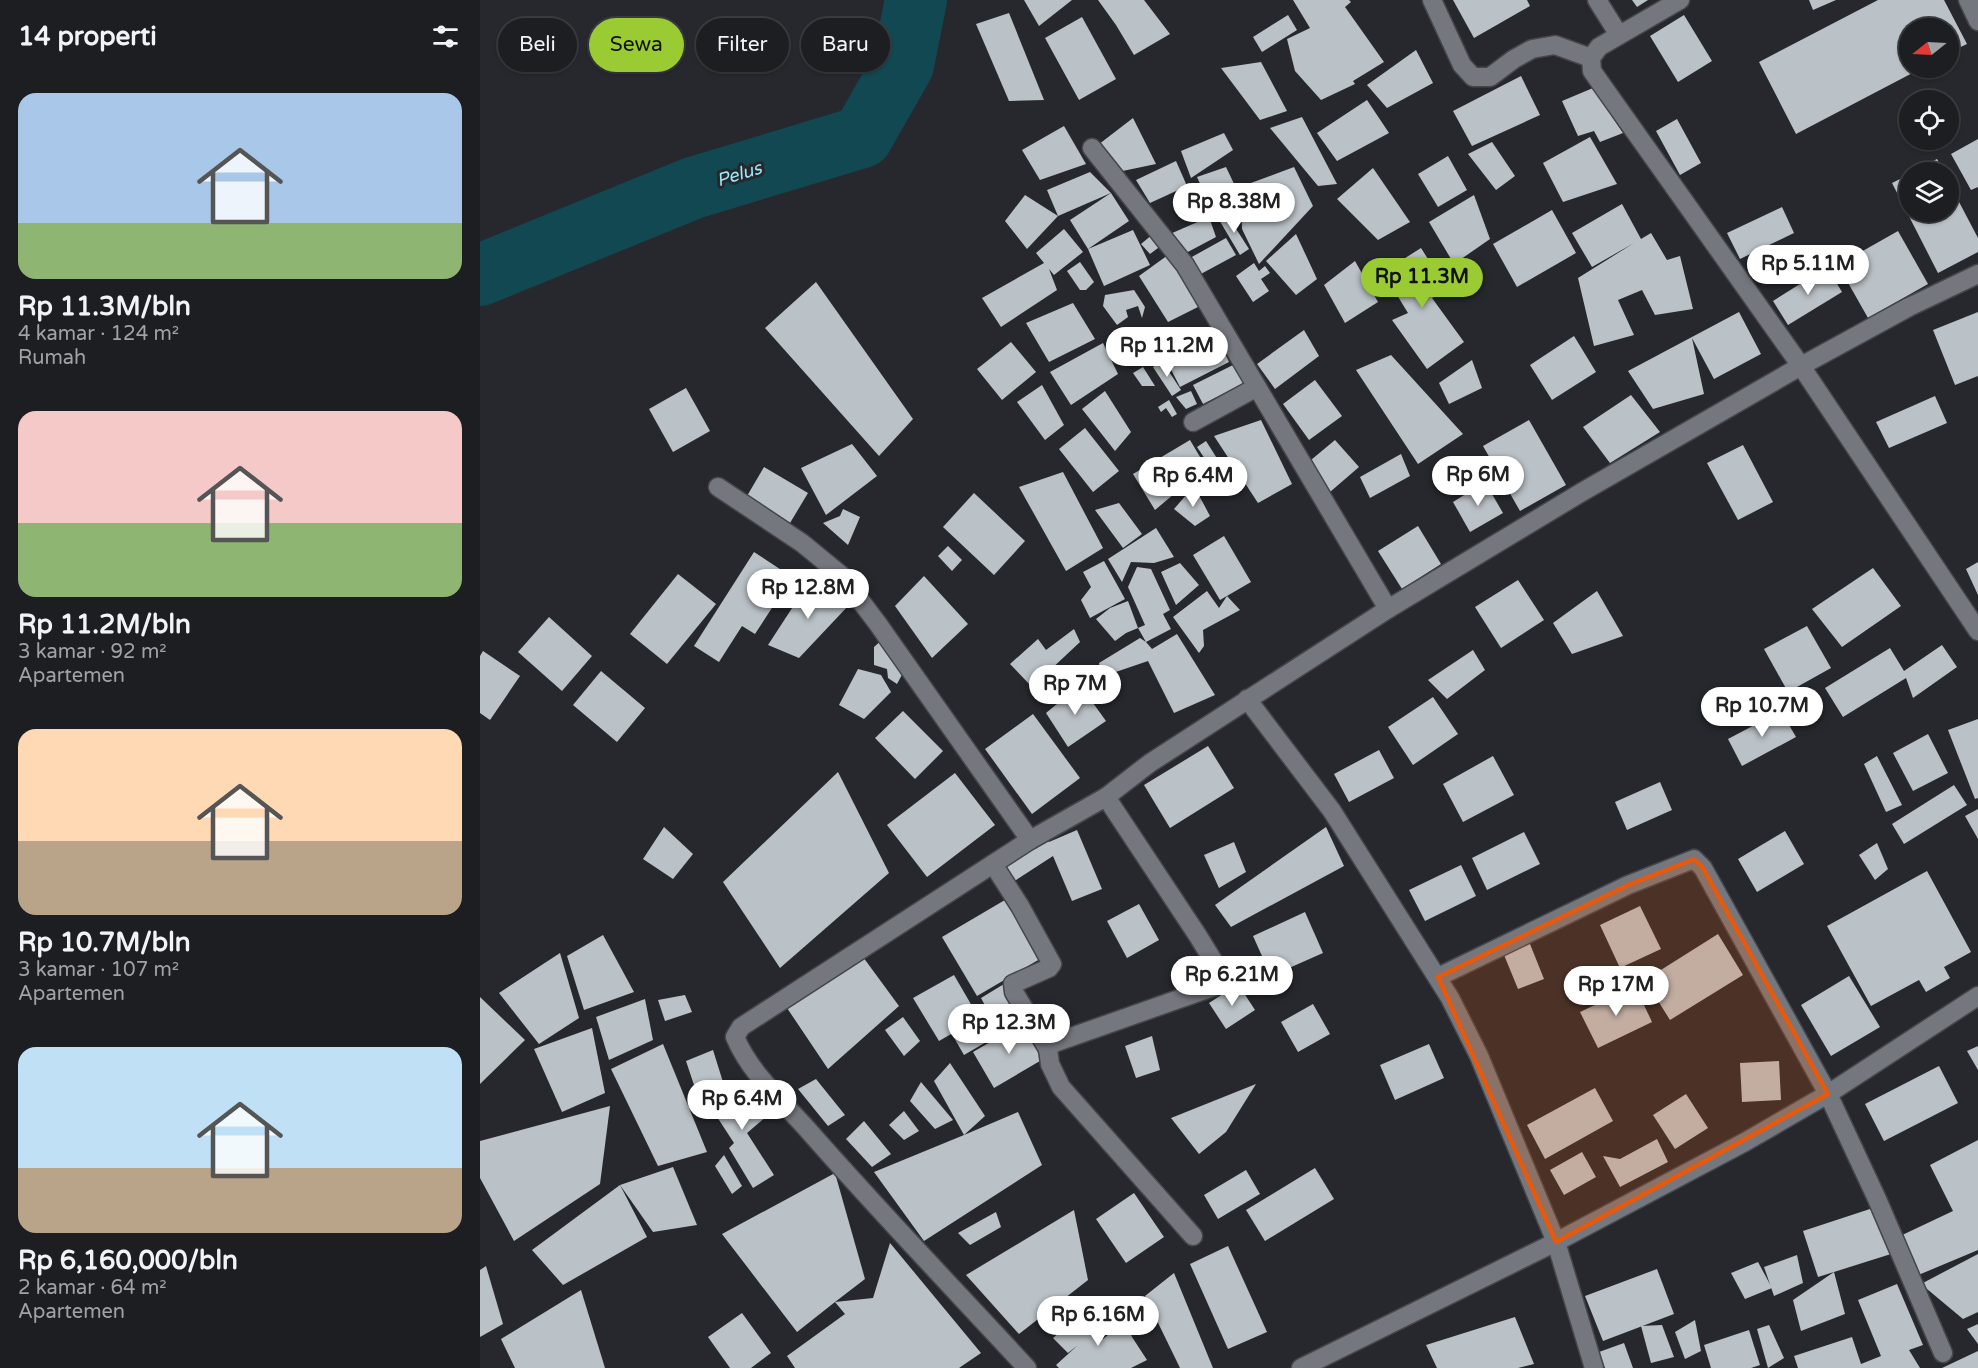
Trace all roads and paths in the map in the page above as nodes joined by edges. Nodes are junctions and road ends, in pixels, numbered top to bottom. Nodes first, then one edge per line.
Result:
1 (1432, 0) edge
2 (1597, 0) edge
3 (1680, 0) edge
4 (1968, 0) edge
5 (1978, 21) edge
6 (1619, 35) junction
7 (1592, 57) junction
8 (1092, 148) dead end
9 (1978, 274) edge
10 (1801, 366) junction
11 (1257, 387) junction
12 (1194, 422) dead end
13 (718, 487) dead end
14 (1388, 609) junction
15 (1978, 631) edge
16 (1247, 699) junction
17 (1106, 797) junction
18 (1030, 840) junction
19 (993, 864) junction
20 (1438, 977) junction
21 (1978, 996) edge
22 (1048, 1049) junction
23 (1828, 1094) junction
24 (1193, 1236) dead end
25 (1556, 1242) junction
26 (1943, 1353) dead end
27 (1027, 1368) edge
28 (1301, 1368) edge
29 (1594, 1368) edge

1 - 7 street
2 - 6 street
3 - 6 street
4 - 5 street
6 - 7 street
7 - 10 street
8 - 11 street
9 - 10 street
10 - 14 street
10 - 15 street
11 - 12 street
11 - 14 street
13 - 18 street
14 - 16 street
16 - 17 street
16 - 20 street
17 - 18 street
17 - 22 street
18 - 19 street
19 - 22 street
19 - 27 street
20 - 23 street
20 - 25 street
21 - 23 street
22 - 24 street
23 - 25 street
23 - 26 street
25 - 28 street
25 - 29 street

